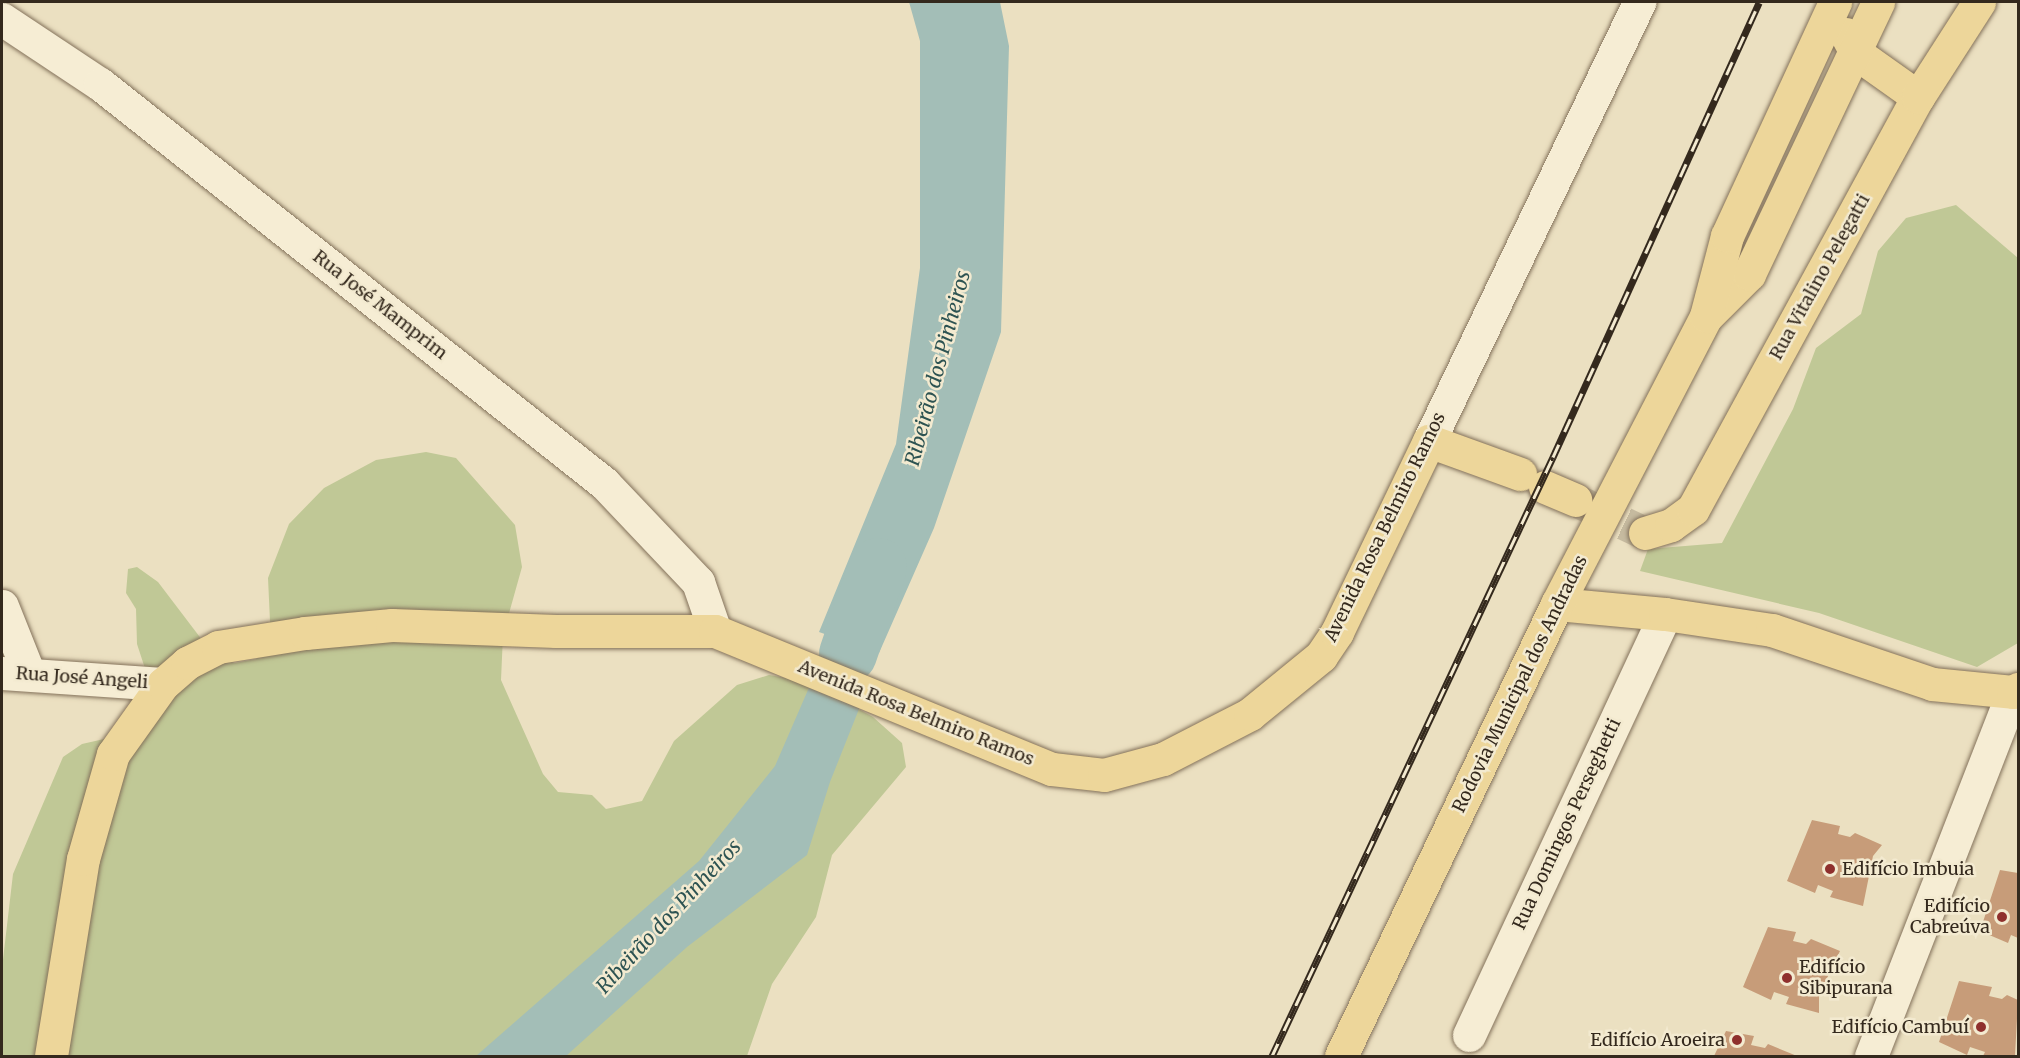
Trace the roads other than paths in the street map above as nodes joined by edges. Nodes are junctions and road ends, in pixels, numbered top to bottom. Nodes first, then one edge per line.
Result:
1 (1639, 2) edge
2 (1835, 2) edge
3 (1854, 2) edge
4 (1878, 2) edge
5 (1979, 2) edge
6 (2, 19) edge
7 (1856, 53) junction
8 (1918, 97) junction
9 (1706, 316) junction
10 (1429, 441) junction
11 (1575, 500) tunnel mouth
12 (1645, 533) tunnel mouth
13 (1557, 604) junction
14 (2, 606) edge
15 (1665, 614) junction
16 (715, 631) junction
17 (15, 673) edge
18 (163, 684) junction
19 (2016, 690) edge
20 (1469, 1035) dead end
21 (51, 1056) edge
22 (1341, 1056) edge
23 (1871, 1056) edge

1 - 10 street, Avenida Rosa Belmiro Ramos
2 - 9 main road, Rodovia Municipal dos Andradas
3 - 7 main road
4 - 7 main road, Rodovia Municipal dos Andradas
5 - 8 main road, Rua Vitalino Pelegatti
6 - 16 street, Rua José Mamprim
7 - 8 main road
7 - 9 main road, Rodovia Municipal dos Andradas
8 - 12 main road, Rua Vitalino Pelegatti
9 - 13 main road, Rodovia Municipal dos Andradas
10 - 11 main road
10 - 16 main road, Avenida Rosa Belmiro Ramos
13 - 15 main road
13 - 22 main road, Rodovia Municipal dos Andradas
14 - 17 street
15 - 19 main road
15 - 20 street, Rua Domingos Perseghetti
16 - 18 main road, Avenida Rosa Belmiro Ramos
17 - 18 street, Rua José Angeli
18 - 21 main road, Avenida Rosa Belmiro Ramos
19 - 23 street

